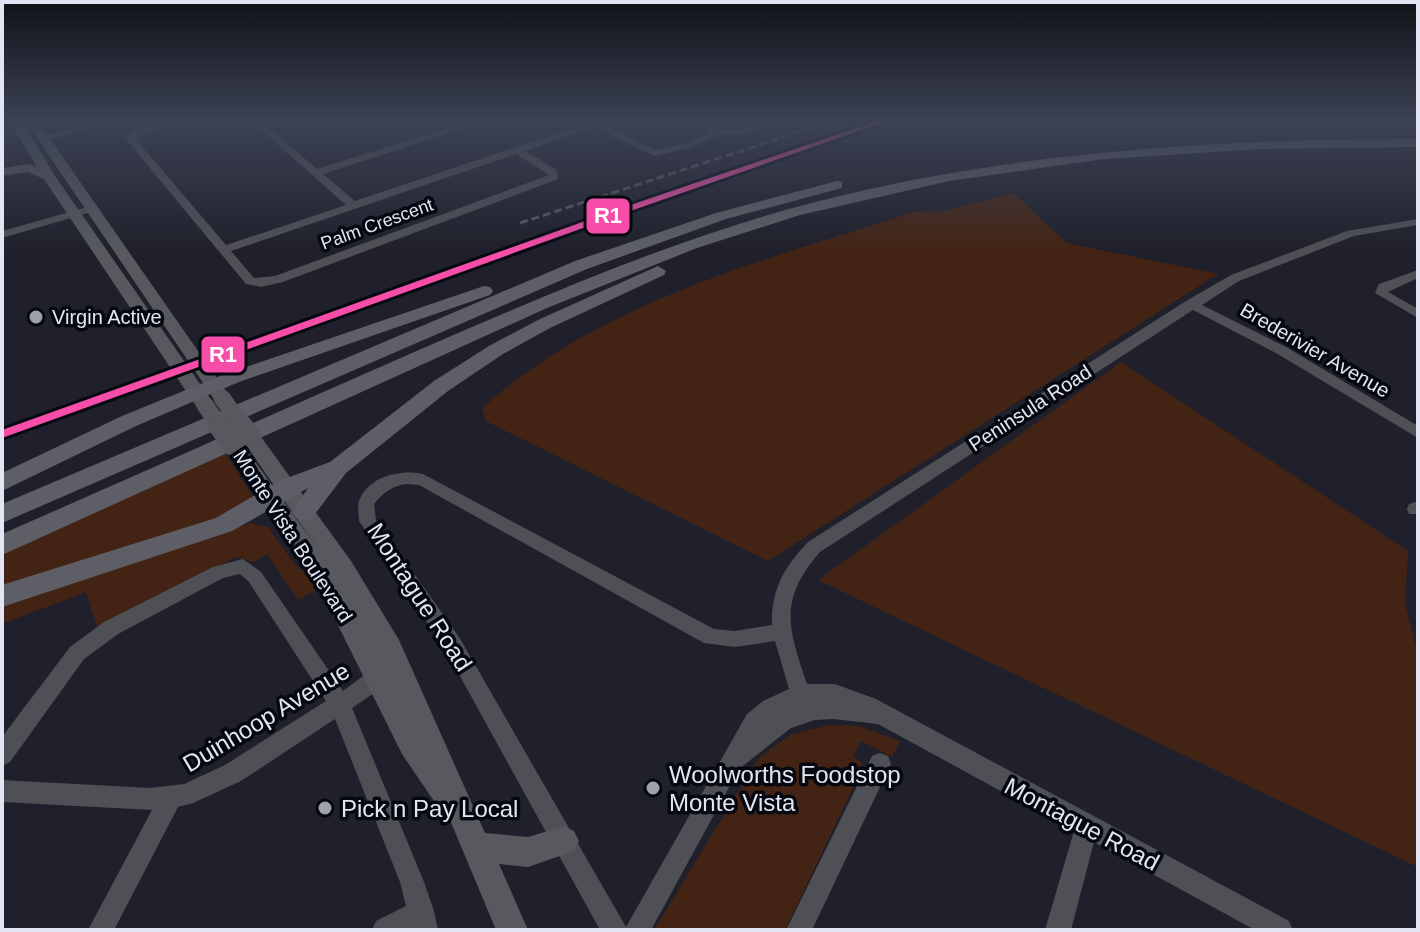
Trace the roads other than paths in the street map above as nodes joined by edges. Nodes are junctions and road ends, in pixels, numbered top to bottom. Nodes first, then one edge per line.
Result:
1 (41, 163) edge
2 (57, 163) edge
3 (152, 163) edge
4 (303, 163) edge
5 (344, 163) edge
6 (478, 163) edge
7 (539, 163) edge
8 (939, 163) edge
9 (1034, 163) edge
10 (936, 164) dead end
11 (3, 172) edge
12 (314, 173) junction
13 (49, 176) junction
14 (885, 182) junction
15 (354, 206) junction
16 (82, 209) junction
17 (721, 216) junction
18 (1418, 222) edge
19 (2, 232) edge
20 (225, 249) junction
21 (1418, 274) edge
22 (1191, 304) junction
23 (1418, 314) edge
24 (203, 387) junction
25 (1418, 433) edge
26 (338, 467) junction
27 (2, 483) edge
28 (277, 492) junction
29 (304, 512) junction
30 (2, 514) edge
31 (2, 545) edge
32 (2, 596) edge
33 (782, 632) junction
34 (390, 648) junction
35 (379, 679) junction
36 (803, 702) junction
37 (339, 703) junction
38 (2, 755) edge
39 (880, 764) dead end
40 (2, 791) edge
41 (170, 799) junction
42 (457, 806) junction
43 (1086, 828) junction
44 (564, 841) junction
45 (474, 847) junction
46 (424, 920) edge
47 (101, 930) edge
48 (385, 930) edge
49 (512, 930) edge
50 (614, 930) edge
51 (637, 930) edge
52 (799, 930) edge
53 (1058, 930) edge
54 (1280, 930) edge

1 - 13 main road
2 - 16 main road
3 - 20 street
4 - 12 street
5 - 12 street
6 - 15 street
7 - 20 street, Palm Crescent
8 - 10 highway
9 - 14 highway
11 - 13 main road
12 - 15 street
13 - 16 main road
14 - 17 highway
14 - 26 highway
14 - 31 highway
15 - 20 street
16 - 19 street
16 - 24 main road, Monte Vista Boulevard
17 - 24 highway
17 - 30 highway
18 - 22 street, Peninsula Road
21 - 23 street
22 - 25 street, Brederivier Avenue
22 - 33 street, Peninsula Road
24 - 27 highway
24 - 28 main road, Monte Vista Boulevard, bridge
26 - 28 highway
26 - 29 highway
28 - 29 main road, Monte Vista Boulevard
28 - 32 highway
28 - 35 main road, Monte Vista Boulevard
29 - 34 main road, Monte Vista Boulevard
33 - 36 street, Peninsula Road
33 - 44 street, Montague Road
34 - 35 street, Duinhoop Avenue
34 - 42 main road, Monte Vista Boulevard
35 - 37 street, Duinhoop Avenue
35 - 42 main road, Monte Vista Boulevard
36 - 43 street, Montague Road
36 - 51 street
37 - 38 street
37 - 41 street, Duinhoop Avenue
37 - 46 street
39 - 52 street
40 - 41 street, Duinhoop Avenue
41 - 47 street
42 - 45 main road, Monte Vista Boulevard
43 - 53 street
43 - 54 street, Montague Road
44 - 45 main road
44 - 50 street, Montague Road
45 - 49 main road, Monte Vista Boulevard
46 - 48 street

